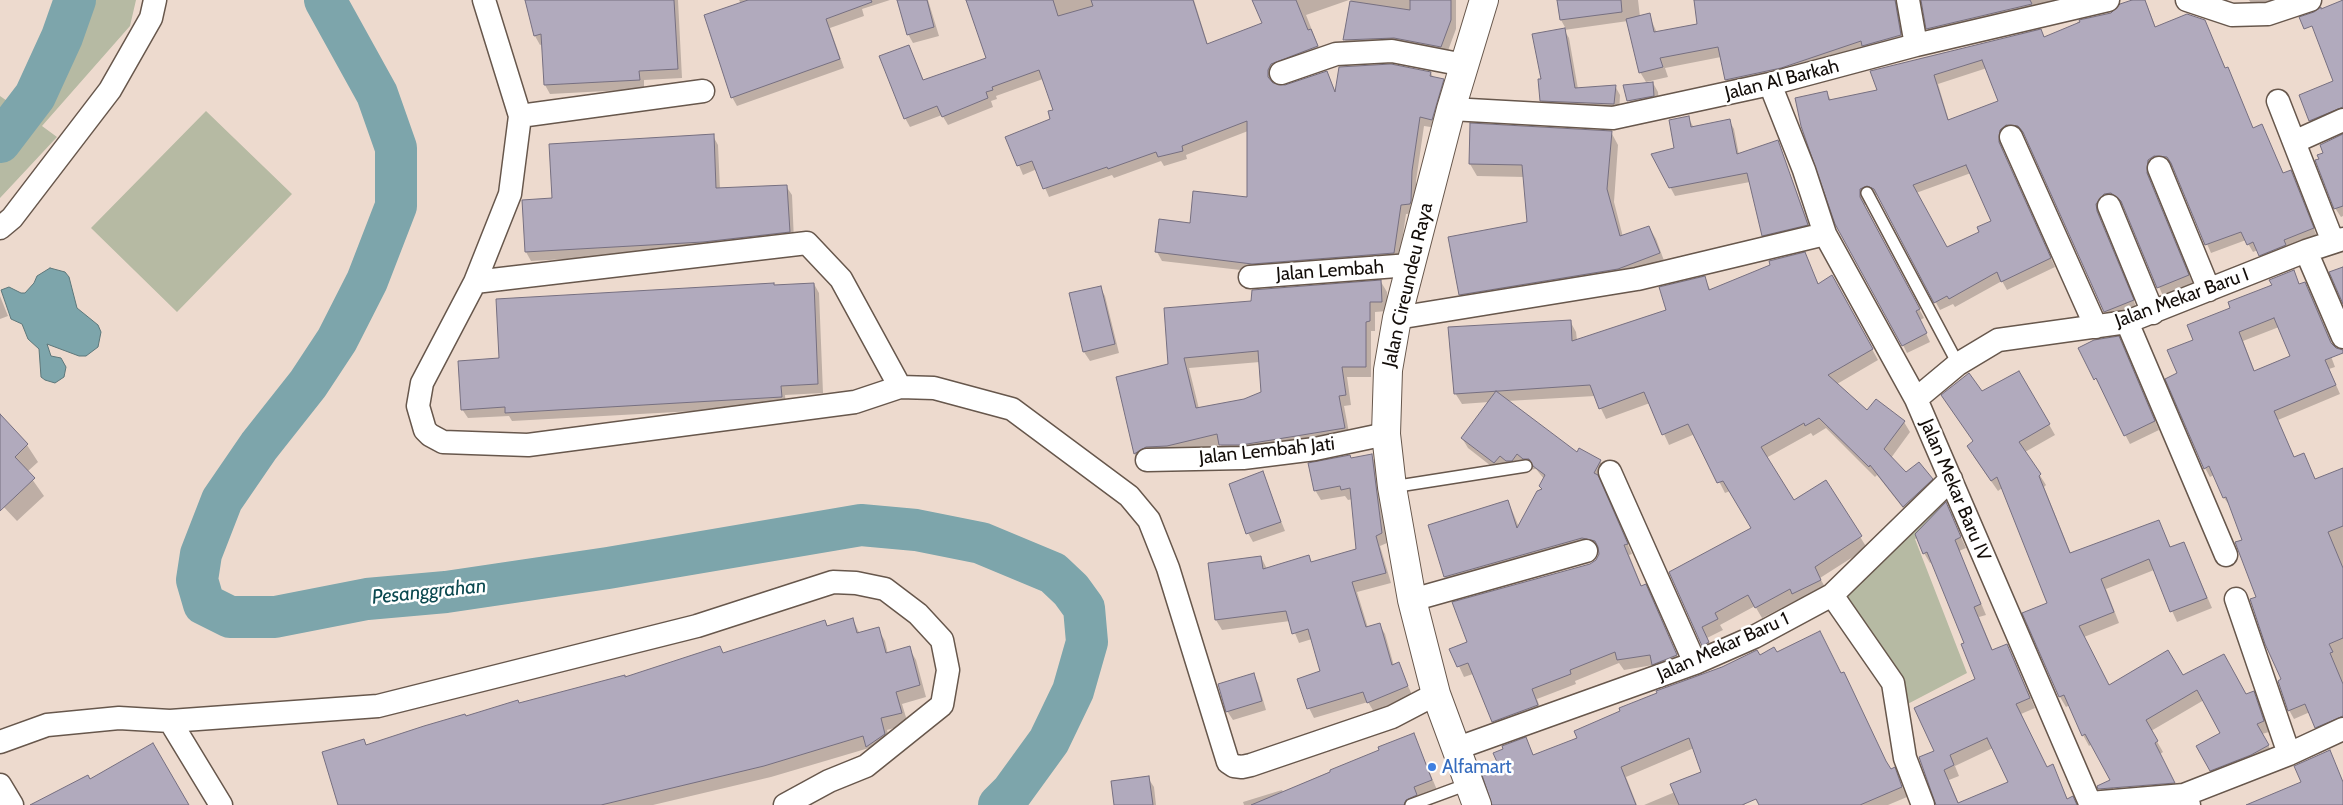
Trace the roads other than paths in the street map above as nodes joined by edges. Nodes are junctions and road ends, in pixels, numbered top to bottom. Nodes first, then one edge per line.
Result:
1 (155, 0) edge
2 (484, 0) edge
3 (1484, 0) edge
4 (1908, 0) edge
5 (2108, 0) edge
6 (2188, 0) edge
7 (2297, 2) edge
8 (1916, 45) junction
9 (1464, 65) junction
10 (1281, 73) dead end
11 (1770, 84) junction
12 (702, 91) dead end
13 (2278, 101) dead end
14 (1452, 108) junction
15 (520, 116) junction
16 (2343, 120) edge
17 (2010, 137) dead end
18 (2294, 142) junction
19 (2159, 168) dead end
20 (1867, 193) dead end
21 (2109, 206) dead end
22 (0, 228) edge
23 (1824, 234) junction
24 (2338, 240) edge
25 (2306, 251) junction
26 (1410, 265) junction
27 (1250, 277) dead end
28 (475, 282) junction
29 (2208, 290) junction
30 (2153, 313) junction
31 (1396, 318) junction
32 (2127, 322) junction
33 (2096, 328) junction
34 (2343, 337) edge
35 (1958, 364) junction
36 (900, 388) junction
37 (1916, 399) junction
38 (1386, 434) junction
39 (1148, 460) dead end
40 (1526, 466) dead end
41 (1610, 472) dead end
42 (1951, 479) junction
43 (1392, 487) junction
44 (1586, 551) dead end
45 (2226, 555) dead end
46 (1832, 595) junction
47 (2236, 598) dead end
48 (1412, 600) junction
49 (1695, 663) junction
50 (1436, 694) junction
51 (170, 721) junction
52 (2343, 729) edge
53 (0, 742) edge
54 (1455, 750) junction
55 (2289, 754) junction
56 (0, 784) edge
57 (1473, 795) edge
58 (2187, 800) edge
59 (2090, 804) edge
60 (12, 805) edge
61 (221, 805) edge
62 (785, 805) edge
63 (1411, 805) edge
64 (1923, 805) edge

1 - 22 street
2 - 15 street
3 - 9 main road, Jalan Cireundeu Raya
4 - 8 street
5 - 8 street, Jalan Al Barkah
6 - 7 street
8 - 11 street, Jalan Al Barkah
9 - 10 street
9 - 14 main road, Jalan Cireundeu Raya
11 - 14 street, Jalan Al Barkah
11 - 23 street, Jalan Mekar Baru IV
12 - 15 street
13 - 18 street
14 - 26 main road, Jalan Cireundeu Raya
15 - 28 street
16 - 18 street
17 - 33 street
18 - 24 street
19 - 29 street
20 - 35 lane
21 - 30 street
23 - 31 street
23 - 37 street, Jalan Mekar Baru IV
24 - 25 street, Jalan Mekar Baru I
25 - 29 street, Jalan Mekar Baru I
25 - 34 street
26 - 27 street, Jalan Lembah
26 - 31 main road, Jalan Cireundeu Raya
28 - 36 street
28 - 36 street
29 - 30 street, Jalan Mekar Baru I
30 - 32 street, Jalan Mekar Baru I
31 - 38 main road, Jalan Cireundeu Raya
32 - 33 street, Jalan Mekar Baru I
32 - 45 street
33 - 35 street, Jalan Mekar Baru I
35 - 37 street, Jalan Mekar Baru I
36 - 50 street
37 - 42 street, Jalan Mekar Baru IV
38 - 39 street, Jalan Lembah Jati
38 - 43 main road, Jalan Cireundeu Raya
40 - 43 lane
41 - 49 street
42 - 46 street, Jalan Mekar Baru 1
42 - 59 street, Jalan Mekar Baru IV
43 - 48 main road, Jalan Cireundeu Raya
44 - 48 street
46 - 49 street, Jalan Mekar Baru 1
46 - 64 street
47 - 55 street
48 - 50 main road, Jalan Cireundeu Raya
49 - 54 street, Jalan Mekar Baru 1
50 - 54 main road, Jalan Cireundeu Raya
51 - 53 street
51 - 61 street
51 - 62 street
52 - 55 street, Jalan Mekar Baru IV
54 - 57 main road, Jalan Cireundeu Raya
55 - 58 street, Jalan Mekar Baru IV
56 - 60 street
57 - 63 lane
58 - 59 street, Jalan Mekar Baru IV

